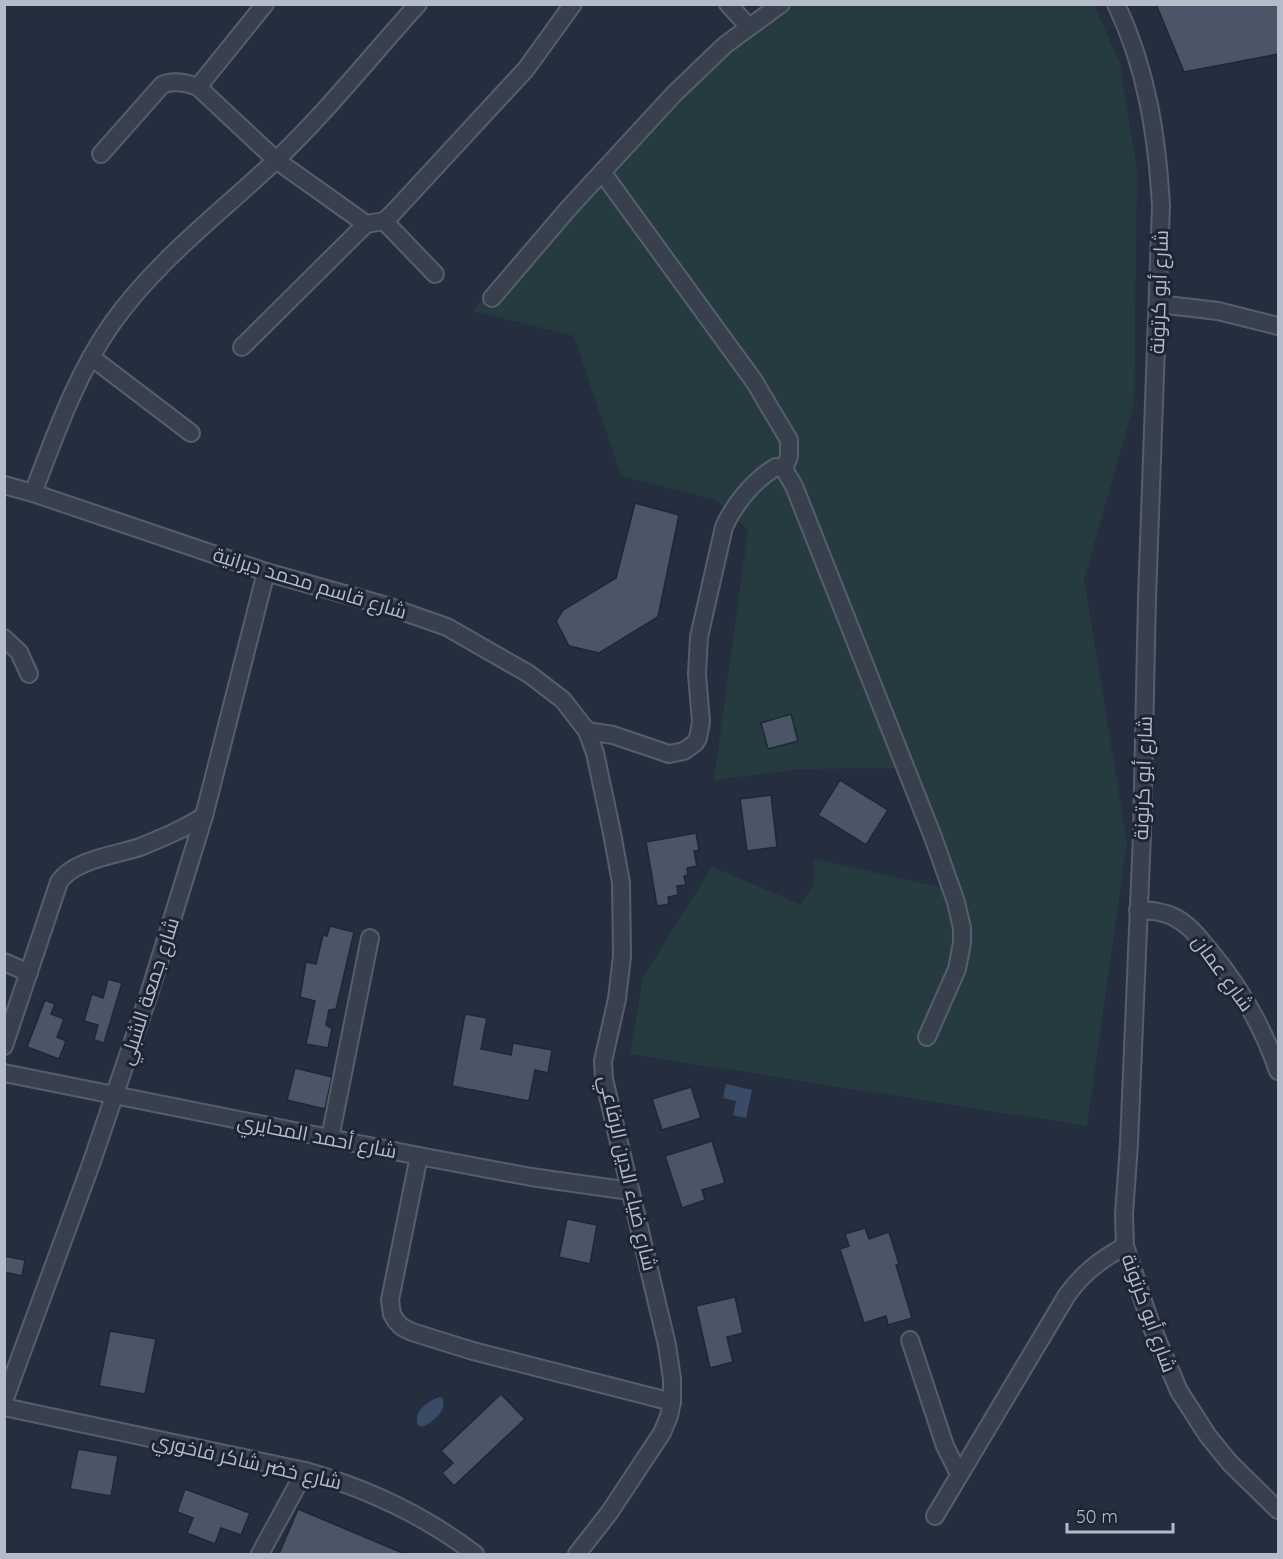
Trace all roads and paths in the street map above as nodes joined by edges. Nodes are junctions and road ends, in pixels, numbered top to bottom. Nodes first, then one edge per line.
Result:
1 (265, 4) edge
2 (418, 4) edge
3 (573, 4) edge
4 (728, 4) edge
5 (782, 4) edge
6 (1116, 4) edge
7 (749, 27) junction
8 (198, 87) junction
9 (101, 154) dead end
10 (276, 160) junction
11 (602, 172) junction
12 (384, 221) junction
13 (366, 224) junction
14 (435, 274) dead end
15 (492, 298) dead end
16 (1158, 304) junction
17 (1278, 326) edge
18 (242, 347) dead end
19 (91, 357) junction
20 (191, 433) dead end
21 (784, 469) junction
22 (4, 485) edge
23 (33, 493) junction
24 (266, 572) junction
25 (4, 638) edge
26 (29, 674) dead end
27 (587, 730) junction
28 (204, 816) junction
29 (1138, 910) junction
30 (369, 938) dead end
31 (4, 962) edge
32 (29, 973) junction
33 (927, 1037) dead end
34 (4, 1046) edge
35 (1275, 1049) edge
36 (1278, 1071) edge
37 (4, 1073) edge
38 (115, 1096) junction
39 (330, 1138) junction
40 (419, 1156) junction
41 (630, 1191) junction
42 (1125, 1246) junction
43 (910, 1340) dead end
44 (4, 1401) edge
45 (672, 1402) junction
46 (4, 1407) edge
47 (305, 1471) junction
48 (959, 1474) junction
49 (1278, 1510) edge
50 (935, 1516) dead end
51 (260, 1554) edge
52 (475, 1554) edge
53 (577, 1554) edge

1 - 8 street
2 - 10 street
3 - 12 street
4 - 7 street
5 - 7 street
6 - 16 street, شارع أبو كرتونة
7 - 11 street
8 - 9 street
8 - 10 street
10 - 13 street
10 - 19 street
11 - 15 street
11 - 21 street
12 - 13 street
12 - 14 street
13 - 18 street
16 - 17 street
16 - 29 street, شارع أبو كرتونة
19 - 20 street
19 - 23 street
21 - 27 street
21 - 33 street
22 - 23 street, شارع قاسم محمد ديرانية
23 - 24 street, شارع قاسم محمد ديرانية
24 - 27 street, شارع قاسم محمد ديرانية
24 - 28 street, شارع جمعة الشبلي
25 - 26 street
27 - 41 street, شارع ضياء الدين الرفاعي
28 - 32 street
28 - 38 street, شارع جمعة الشبلي
29 - 35 street, شارع عمان
29 - 42 street, شارع أبو كرتونة
30 - 39 street
31 - 32 street
32 - 34 street
35 - 36 street, شارع عمان
37 - 38 street, شارع أحمد المحايري
38 - 39 street, شارع أحمد المحايري
38 - 44 street, شارع جمعة الشبلي
39 - 40 street, شارع أحمد المحايري
40 - 41 street, شارع أحمد المحايري
40 - 45 street
41 - 45 street, شارع ضياء الدين الرفاعي
42 - 48 street
42 - 49 street, شارع أبو كرتونة
43 - 48 street
45 - 53 street, شارع ضياء الدين الرفاعي
46 - 47 street, شارع خضر شاكر فاخوري
47 - 51 street
47 - 52 street, شارع خضر شاكر فاخوري
48 - 50 street

